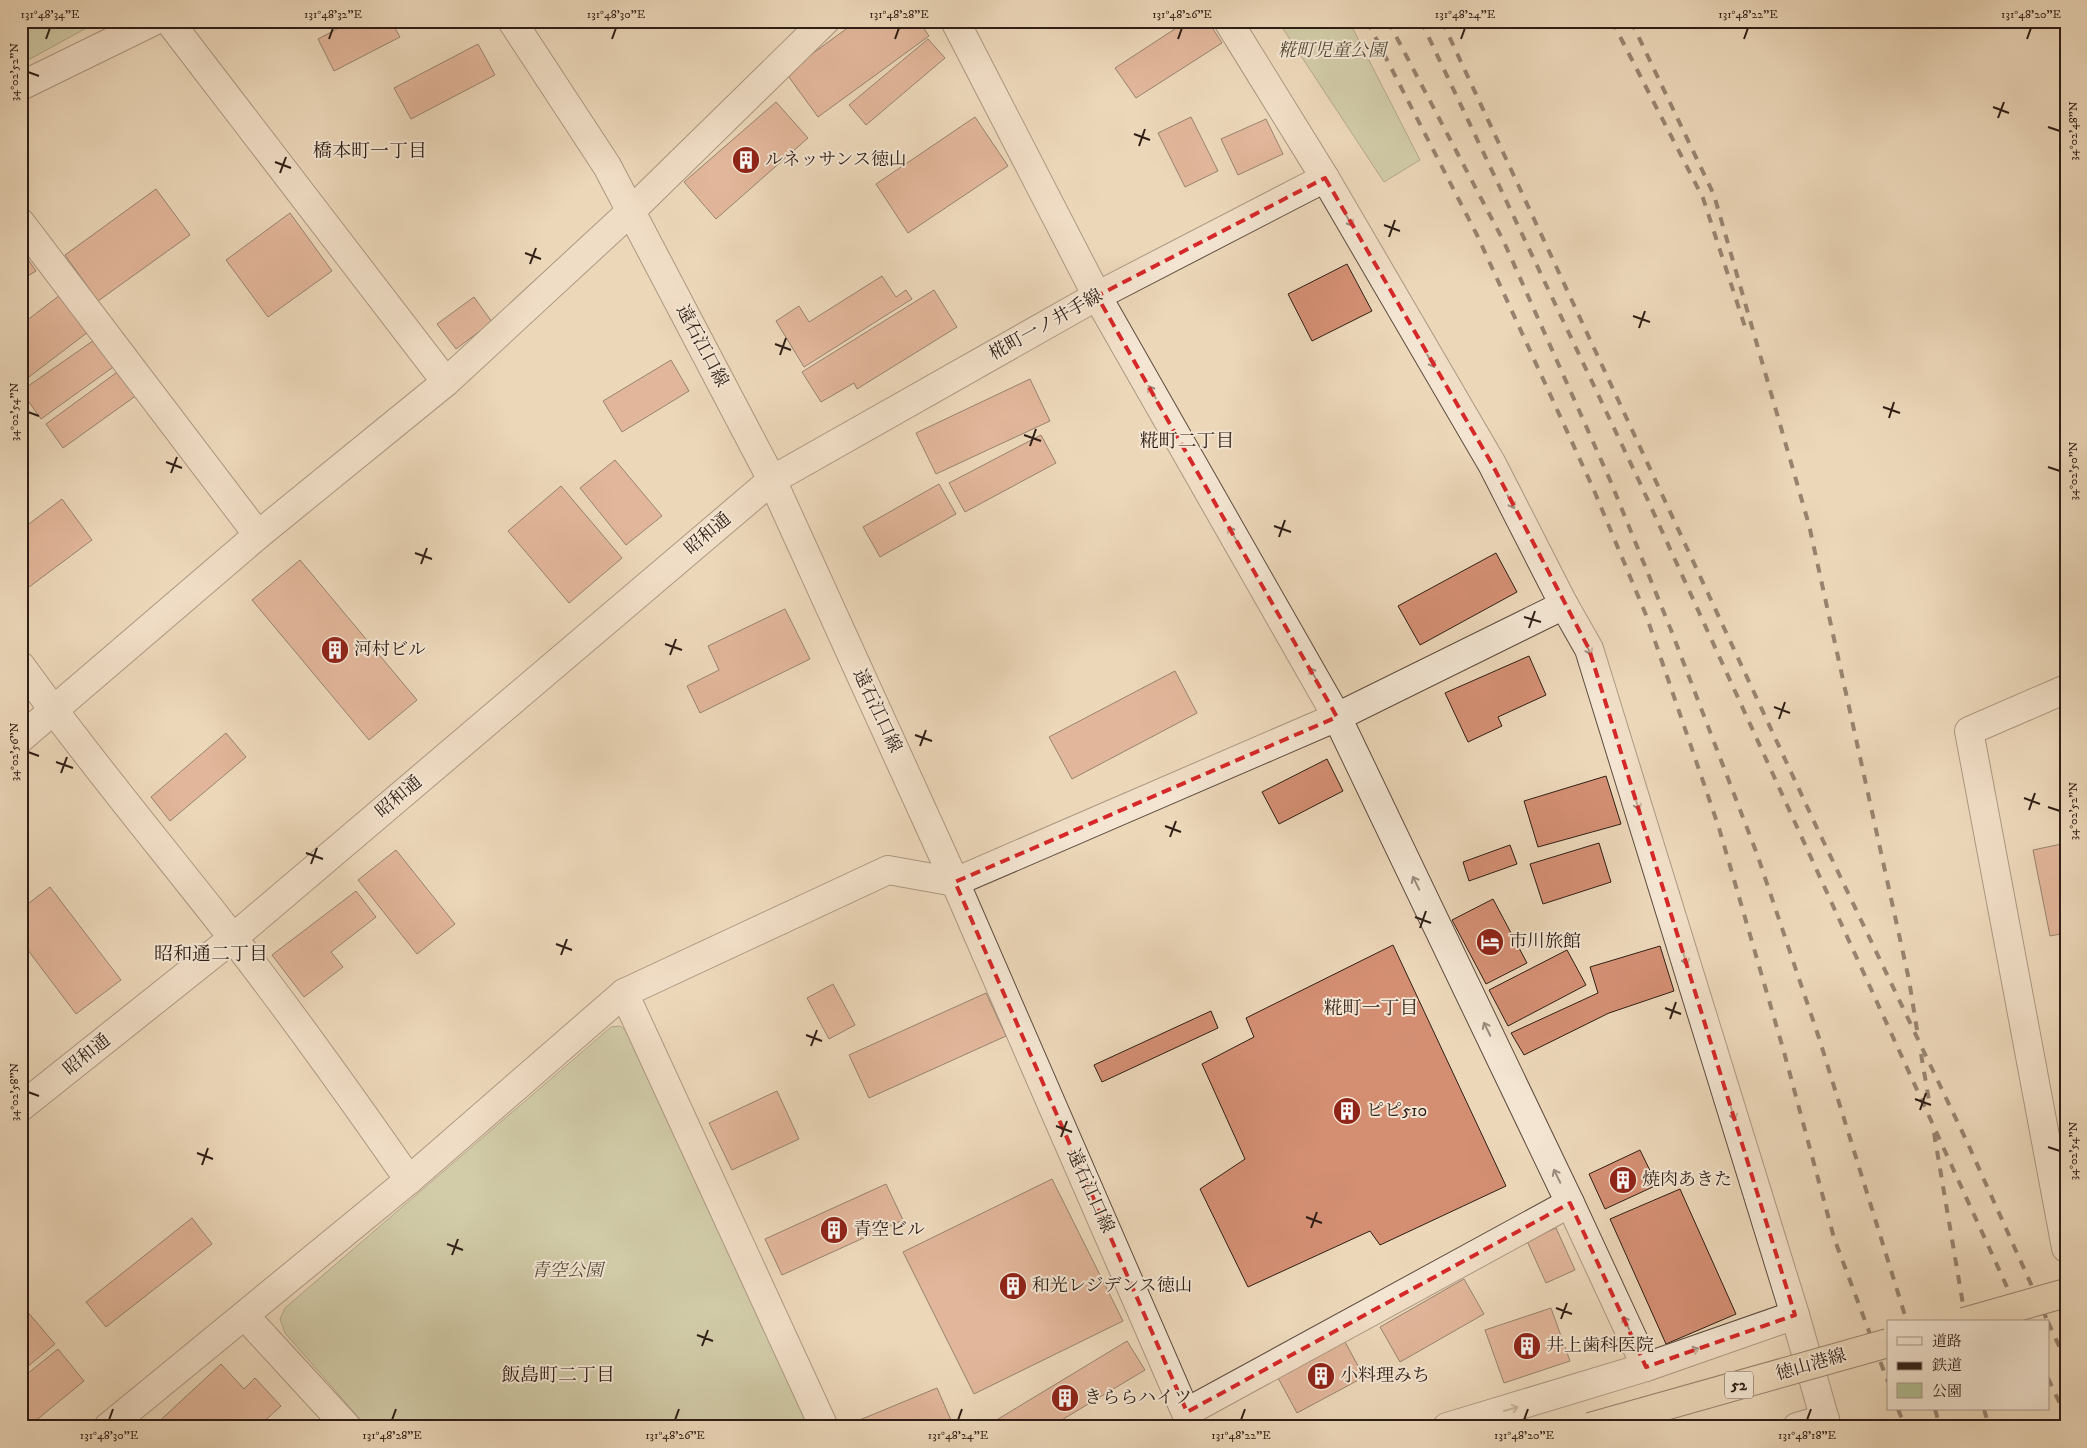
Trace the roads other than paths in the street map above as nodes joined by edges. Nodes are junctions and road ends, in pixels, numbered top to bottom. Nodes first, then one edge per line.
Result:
1 (154, 21) edge
2 (169, 21) edge
3 (512, 21) edge
4 (825, 21) edge
5 (955, 21) edge
6 (1228, 21) edge
7 (21, 86) edge
8 (1325, 178) junction
9 (631, 212) junction
10 (21, 223) edge
11 (1098, 296) junction
12 (446, 382) junction
13 (772, 480) junction
14 (258, 534) junction
15 (1564, 606) junction
16 (21, 666) edge
17 (2066, 689) edge
18 (54, 711) junction
19 (1337, 717) junction
20 (21, 738) edge
21 (955, 882) junction
22 (233, 938) junction
23 (624, 993) junction
24 (21, 1107) edge
25 (409, 1180) junction
26 (1570, 1203) junction
27 (2066, 1248) edge
28 (2066, 1293) edge
29 (1795, 1315) junction
30 (245, 1316) junction
31 (1971, 1320) edge
32 (1887, 1343) edge
33 (1646, 1367) junction
34 (1190, 1419) edge
35 (1826, 1423) edge
36 (108, 1427) edge
37 (347, 1427) edge
38 (824, 1427) edge
39 (1447, 1427) edge
40 (1590, 1427) edge
41 (1797, 1427) edge

1 - 7 street
2 - 12 street
3 - 9 street, 遠石江口線
4 - 9 street
5 - 11 street
6 - 8 street
8 - 11 street, 椛町一ノ井手線
8 -> 15 street
9 - 12 street
9 - 13 street, 遠石江口線
10 - 14 street
11 - 13 street, 椛町一ノ井手線
19 -> 11 street
12 - 14 street
13 - 21 street, 遠石江口線
13 - 22 street, 昭和通
14 - 18 street
15 - 19 street
15 -> 29 street
16 - 18 street
17 - 27 street
18 - 20 street
18 - 22 street
19 - 21 street
26 -> 19 street
21 - 23 street
21 - 34 street, 遠石江口線
22 - 24 street, 昭和通
22 - 25 street
23 - 25 street
23 - 38 street
25 - 30 street
33 -> 26 street
26 - 34 street
28 - 31 main road, bridge
33 -> 29 street
29 - 35 street
30 - 36 street
30 - 37 street
32 - 40 main road, 徳山港線 / 52, bridge
39 -> 33 street
35 - 41 street

